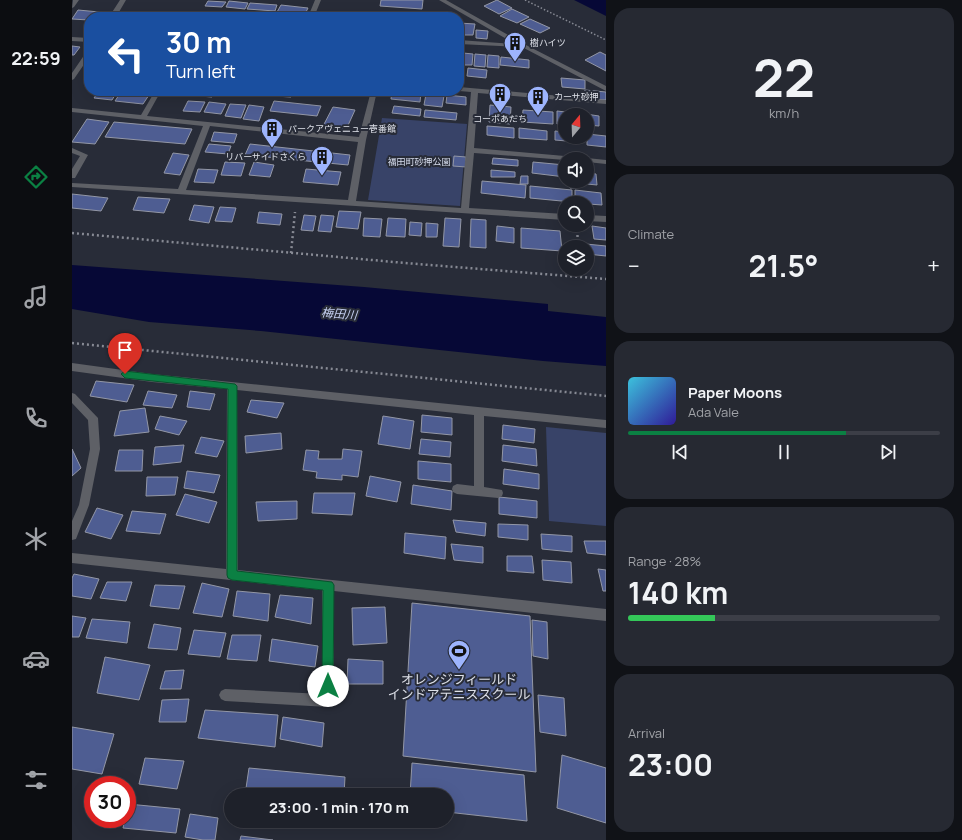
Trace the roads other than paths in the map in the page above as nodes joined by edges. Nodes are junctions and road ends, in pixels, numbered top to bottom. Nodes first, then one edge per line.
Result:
1 (76, 0) edge
2 (123, 0) edge
3 (318, 0) edge
4 (442, 0) edge
5 (72, 6) edge
6 (115, 12) edge
7 (313, 12) edge
8 (463, 12) edge
9 (464, 12) edge
10 (72, 39) edge
11 (84, 40) edge
12 (464, 42) edge
13 (524, 46) junction
14 (84, 60) edge
15 (72, 78) edge
16 (464, 89) edge
17 (606, 89) edge
18 (475, 90) junction
19 (155, 96) edge
20 (373, 96) edge
21 (606, 102) edge
22 (72, 110) edge
23 (143, 117) junction
24 (208, 124) junction
25 (362, 140) junction
26 (72, 150) edge
27 (470, 150) junction
28 (558, 157) edge
29 (594, 161) edge
30 (606, 162) edge
31 (72, 176) edge
32 (72, 185) edge
33 (181, 192) junction
34 (352, 203) junction
35 (465, 211) junction
36 (558, 217) edge
37 (594, 218) edge
38 (606, 219) edge
39 (72, 367) edge
40 (232, 386) junction
41 (72, 398) edge
42 (479, 411) junction
43 (606, 424) edge
44 (457, 489) dead end
45 (479, 491) junction
46 (498, 493) dead end
47 (72, 535) edge
48 (72, 558) edge
49 (232, 575) junction
50 (328, 585) junction
51 (606, 615) edge
52 (225, 694) dead end

1 - 5 street
2 - 6 street
3 - 7 street
4 - 8 street
9 - 13 street
10 - 11 street
12 - 13 street
13 - 17 street
14 - 15 street
16 - 18 street
18 - 21 street
18 - 27 street
19 - 23 street
20 - 25 street
22 - 23 street
23 - 24 street
24 - 25 street
24 - 33 street
25 - 34 street
26 - 31 street
27 - 28 street
27 - 35 street
29 - 30 street
32 - 33 street
33 - 34 street
34 - 35 street
35 - 36 street
37 - 38 street
39 - 40 street
40 - 42 street
40 - 49 street
41 - 47 street
42 - 43 street
42 - 45 street
44 - 45 street
45 - 46 street
48 - 49 street
49 - 50 street
50 - 51 street
50 - 52 street

